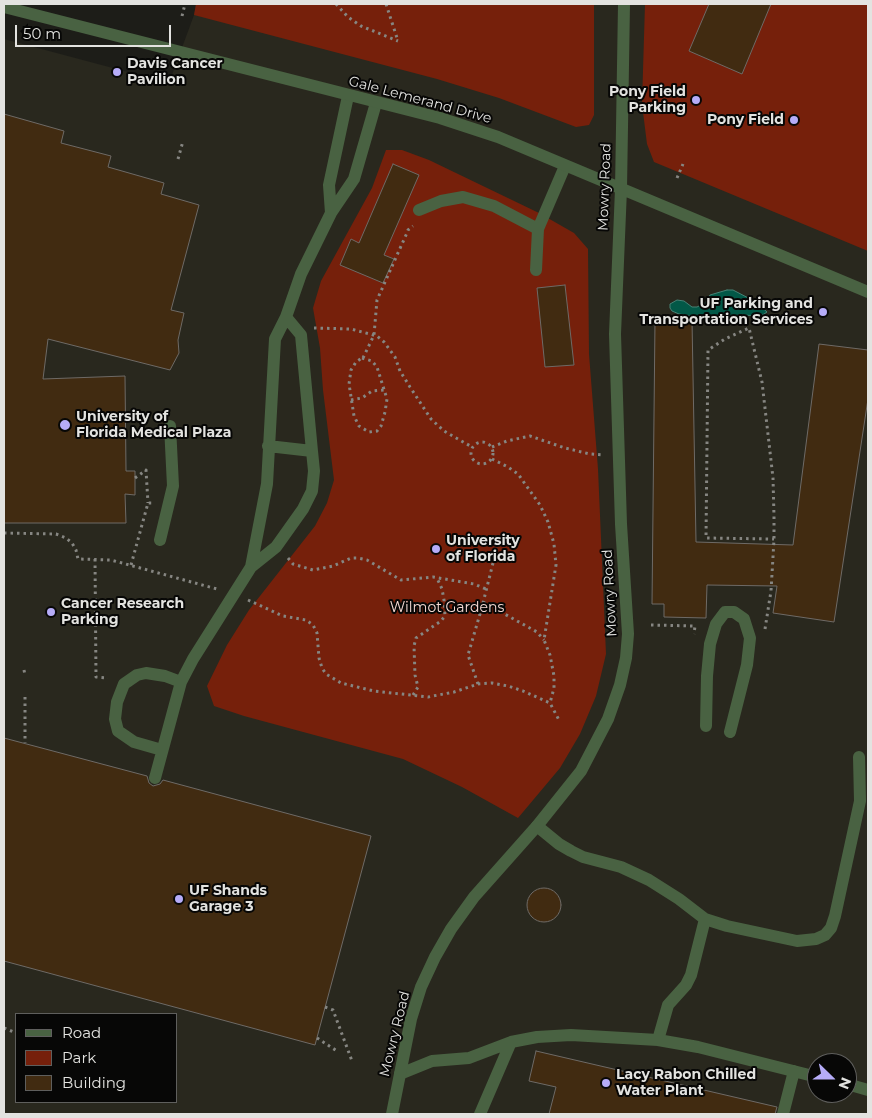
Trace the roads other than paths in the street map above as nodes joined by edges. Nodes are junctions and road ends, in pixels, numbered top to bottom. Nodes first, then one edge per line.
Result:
1 (624, 4) edge
2 (4, 7) edge
3 (348, 96) junction
4 (376, 103) junction
5 (565, 166) junction
6 (621, 189) junction
7 (420, 210) dead end
8 (331, 213) junction
9 (538, 229) junction
10 (536, 270) dead end
11 (868, 292) edge
12 (286, 317) junction
13 (170, 426) dead end
14 (268, 446) junction
15 (312, 451) junction
16 (160, 540) dead end
17 (251, 567) junction
18 (181, 682) junction
19 (706, 726) dead end
20 (730, 732) dead end
21 (162, 750) junction
22 (859, 757) dead end
23 (155, 778) dead end
24 (537, 826) junction
25 (705, 919) junction
26 (658, 1040) junction
27 (511, 1042) junction
28 (794, 1071) junction
29 (400, 1074) junction
30 (807, 1074) edge
31 (392, 1114) edge
32 (480, 1114) edge
33 (784, 1114) edge

1 - 6 street, Mowry Road
2 - 3 street, Gale Lemerand Drive
3 - 4 street, Gale Lemerand Drive
3 - 8 street
4 - 5 street, Gale Lemerand Drive
4 - 8 street
5 - 6 street, Gale Lemerand Drive
5 - 9 street
6 - 11 street, Gale Lemerand Drive
6 - 24 street, Mowry Road
7 - 9 street
8 - 12 street
9 - 10 street
12 - 14 street
12 - 15 street
13 - 16 street
14 - 15 street
14 - 17 street
15 - 17 street
17 - 18 street
18 - 21 street
18 - 21 street
19 - 20 street
21 - 23 street
22 - 25 street
24 - 25 street
24 - 29 street, Mowry Road
25 - 26 street
26 - 27 street
26 - 28 street
27 - 29 street
27 - 32 street
28 - 30 street
28 - 33 street
29 - 31 street, Mowry Road

